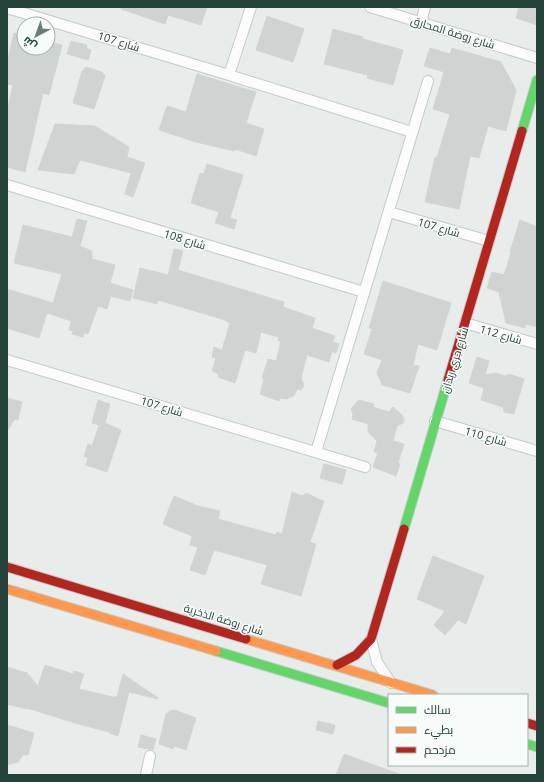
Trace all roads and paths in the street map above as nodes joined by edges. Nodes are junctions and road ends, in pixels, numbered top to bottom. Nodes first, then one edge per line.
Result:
1 (251, 7) edge
2 (370, 7) edge
3 (425, 7) edge
4 (7, 9) edge
5 (421, 22) junction
6 (537, 58) edge
7 (230, 75) junction
8 (537, 80) edge
9 (428, 81) dead end
10 (412, 132) junction
11 (7, 185) edge
12 (389, 212) junction
13 (489, 241) junction
14 (364, 292) junction
15 (465, 323) junction
16 (537, 344) edge
17 (7, 360) edge
18 (435, 421) junction
19 (537, 451) edge
20 (316, 452) junction
21 (365, 467) dead end
22 (7, 567) edge
23 (7, 589) edge
24 (371, 639) junction
25 (337, 665) junction
26 (391, 682) junction
27 (430, 694) edge
28 (388, 703) edge
29 (150, 756) dead end
30 (146, 775) edge

1 - 7 street
2 - 5 street, شارع روضة المحارق
3 - 5 street
4 - 7 street, شارع 107
5 - 6 street, شارع روضة المحارق
7 - 10 street, شارع 107
8 - 13 street, شارع جري ربدان
9 - 10 street
10 - 12 street
11 - 14 street, شارع 108
12 - 13 street, شارع 107
12 - 14 street
13 - 15 street, شارع جري ربدان
14 - 20 street
15 - 16 street, شارع 112
15 - 18 street, شارع جري ربدان
17 - 20 street, شارع 107
18 - 19 street, شارع 110
18 - 24 street, شارع جري ربدان
20 - 21 street, شارع 107
22 - 25 street, شارع روضة الذخرية
23 - 28 street
24 - 25 street, شارع جري ربدان
24 - 26 street
25 - 26 street, شارع روضة الذخرية
26 - 27 street, شارع روضة الذخرية
29 - 30 street

